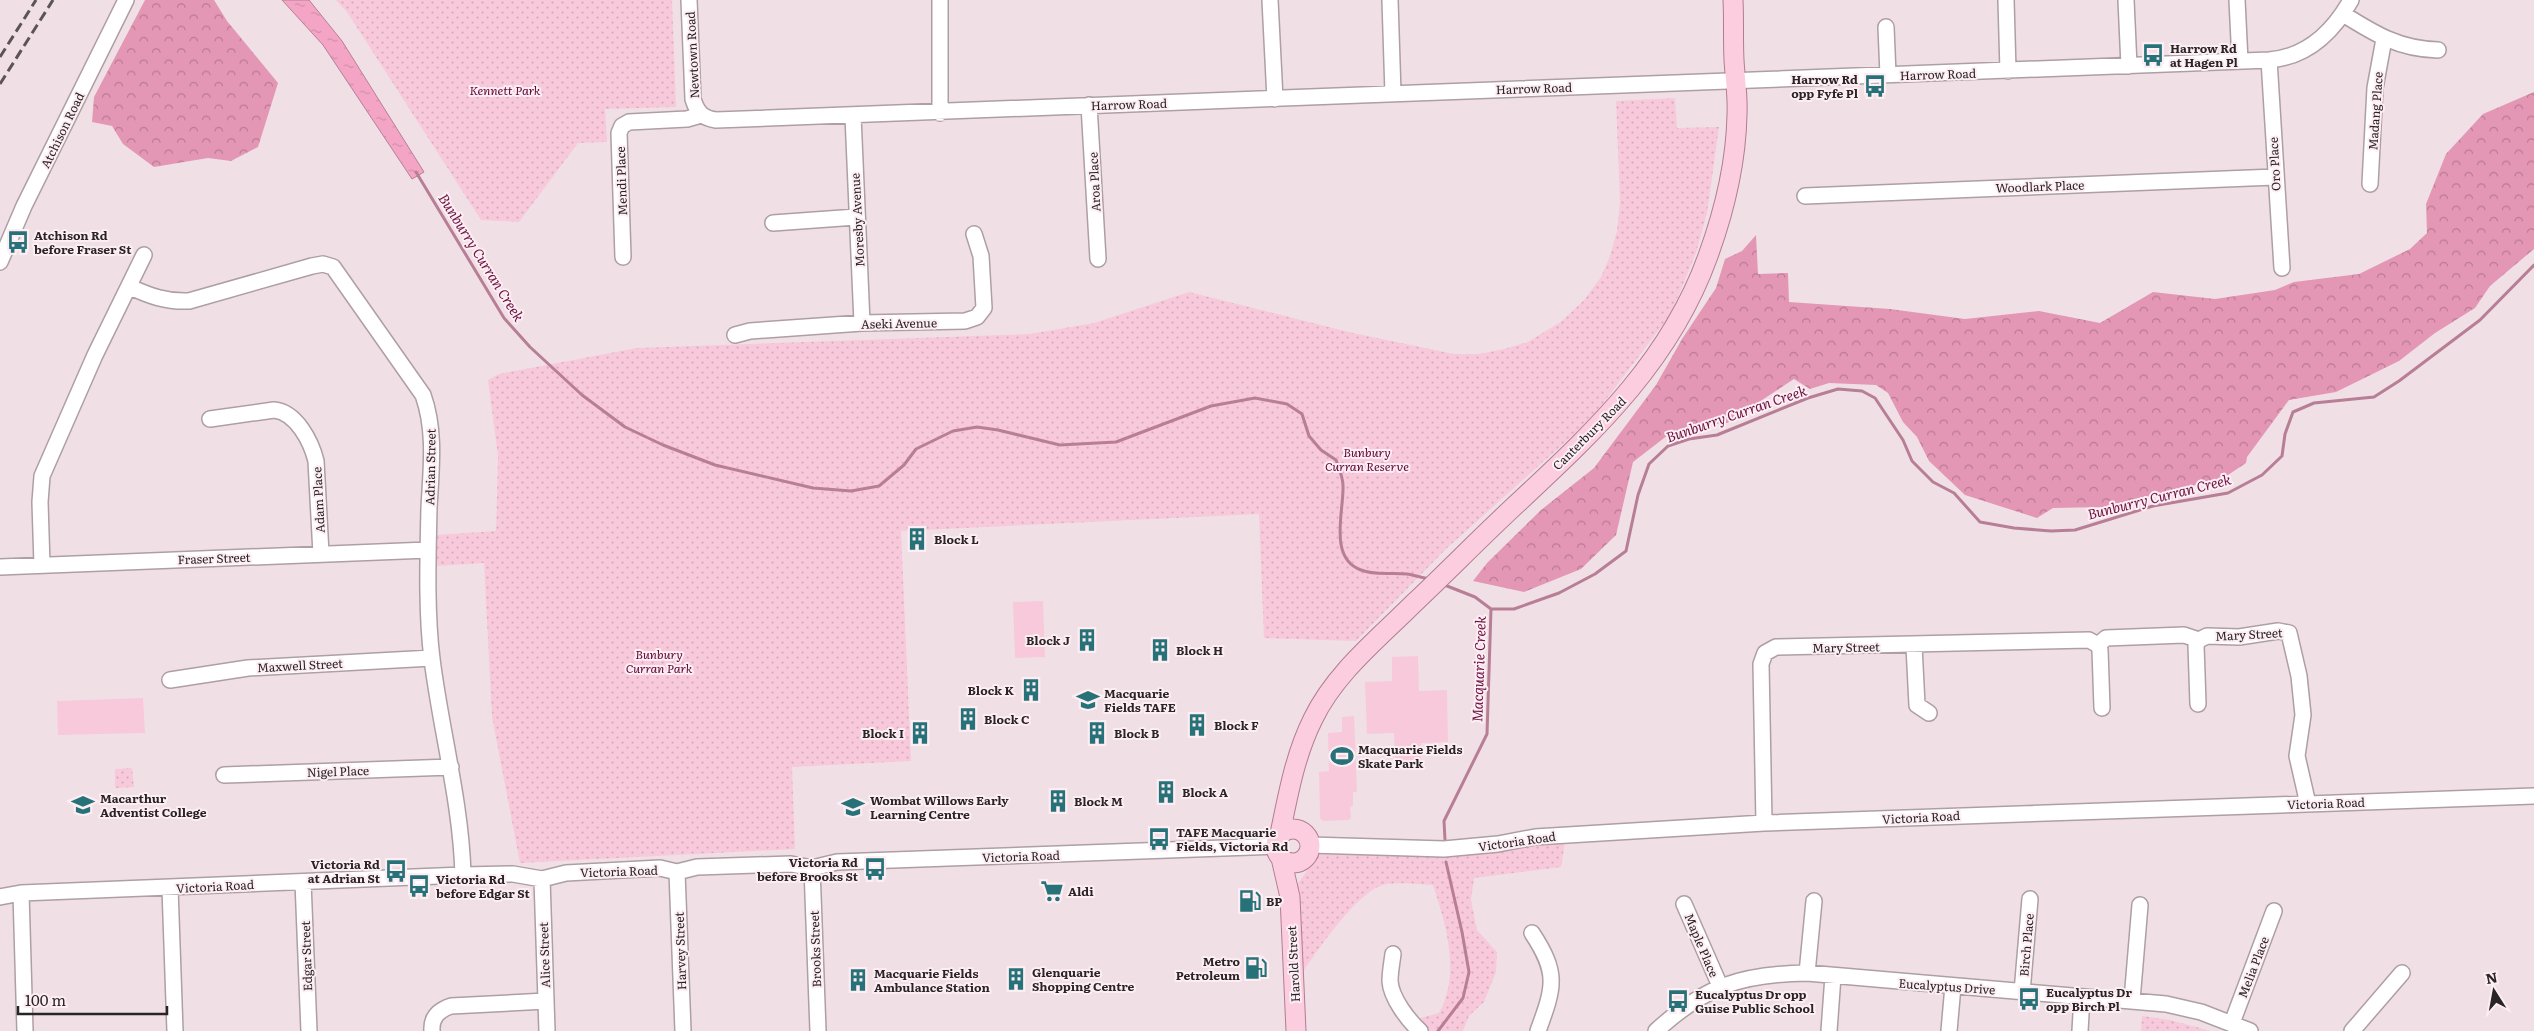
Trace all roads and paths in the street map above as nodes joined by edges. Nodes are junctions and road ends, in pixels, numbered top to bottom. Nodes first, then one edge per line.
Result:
1 (126, 0) edge
2 (689, 0) edge
3 (940, 0) edge
4 (1270, 0) edge
5 (1390, 0) edge
6 (1733, 0) edge
7 (2006, 0) edge
8 (2126, 0) edge
9 (2237, 0) edge
10 (2351, 0) edge
11 (2343, 14) junction
12 (1886, 27) dead end
13 (2384, 39) junction
14 (2438, 50) dead end
15 (2269, 60) junction
16 (2240, 61) junction
17 (2128, 66) junction
18 (2008, 71) junction
19 (1888, 75) junction
20 (1736, 80) junction
21 (1393, 94) junction
22 (1275, 99) junction
23 (1089, 105) junction
24 (699, 112) junction
25 (940, 112) junction
26 (853, 116) junction
27 (2275, 176) junction
28 (2370, 184) dead end
29 (1804, 196) dead end
30 (856, 217) junction
31 (773, 223) dead end
32 (974, 234) dead end
33 (144, 255) dead end
34 (623, 257) dead end
35 (1098, 260) dead end
36 (0, 262) edge
37 (2282, 268) dead end
38 (130, 287) junction
39 (862, 323) junction
40 (735, 335) dead end
41 (210, 418) dead end
42 (428, 550) junction
43 (321, 554) junction
44 (42, 565) junction
45 (0, 567) edge
46 (2199, 640) junction
47 (1914, 646) junction
48 (2099, 647) junction
49 (432, 658) junction
50 (170, 680) dead end
51 (2198, 704) dead end
52 (2102, 708) dead end
53 (1929, 713) dead end
54 (451, 766) junction
55 (224, 775) dead end
56 (1290, 791) junction
57 (2534, 796) edge
58 (2308, 804) junction
59 (1764, 823) junction
60 (1306, 845) junction
61 (1279, 846) junction
62 (812, 868) junction
63 (676, 872) junction
64 (463, 875) junction
65 (542, 879) junction
66 (303, 882) junction
67 (170, 888) junction
68 (0, 891) edge
69 (21, 893) junction
70 (0, 897) edge
71 (1290, 897) junction
72 (2030, 899) dead end
73 (1814, 901) dead end
74 (1684, 904) dead end
75 (2140, 905) dead end
76 (2274, 911) dead end
77 (1532, 933) dead end
78 (1393, 954) dead end
79 (2402, 972) dead end
80 (1807, 973) junction
81 (1833, 976) junction
82 (1720, 986) junction
83 (1953, 986) junction
84 (2022, 992) junction
85 (2082, 996) junction
86 (2132, 1000) junction
87 (546, 1001) junction
88 (2232, 1023) junction
89 (25, 1031) edge
90 (175, 1031) edge
91 (309, 1031) edge
92 (432, 1031) edge
93 (547, 1031) edge
94 (683, 1031) edge
95 (818, 1031) edge
96 (1296, 1031) edge
97 (1420, 1031) edge
98 (1538, 1031) edge
99 (1656, 1031) edge
100 (1829, 1031) edge
101 (1949, 1031) edge
102 (2080, 1031) edge
103 (2250, 1031) edge
104 (2352, 1031) edge

1 - 36 street, Atchison Road
2 - 24 street, Newtown Road
3 - 25 street
4 - 22 street
5 - 21 street
6 - 20 main road, Canterbury Road
7 - 18 street
8 - 17 street
9 - 16 street
10 - 11 street, Harrow Road
11 - 13 street
11 - 15 street, Harrow Road
12 - 19 street
13 - 14 street
13 - 28 street, Madang Place
15 - 16 street, Harrow Road
15 - 27 street, Oro Place
16 - 17 street, Harrow Road
17 - 18 street, Harrow Road
18 - 19 street, Harrow Road
19 - 20 street, Harrow Road
20 - 21 street, Harrow Road
20 - 56 main road, Canterbury Road
21 - 22 street, Harrow Road
22 - 23 street, Harrow Road
23 - 25 street, Harrow Road
23 - 35 street, Aroa Place
24 - 26 street, Harrow Road
24 - 34 street, Mendi Place
25 - 26 street, Harrow Road
26 - 30 street, Moresby Avenue
27 - 29 street, Woodlark Place
27 - 37 street, Oro Place
30 - 31 street
30 - 39 street, Moresby Avenue
32 - 39 street, Aseki Avenue
33 - 38 street
38 - 42 street, Adrian Street
38 - 44 street
39 - 40 street, Aseki Avenue
41 - 43 street, Adam Place
42 - 43 street, Fraser Street
42 - 49 street, Adrian Street
43 - 44 street, Fraser Street
44 - 45 street, Fraser Street
46 - 48 street, Mary Street
46 - 51 street
46 - 58 street, Mary Street
47 - 48 street, Mary Street
47 - 53 street
47 - 59 street, Mary Street
48 - 52 street
49 - 50 street, Maxwell Street
49 - 54 street, Adrian Street
54 - 55 street, Nigel Place
54 - 64 street, Adrian Street
56 - 60 main road, Canterbury Road
56 - 61 main road, Canterbury Road
57 - 58 street, Victoria Road
58 - 59 street, Victoria Road
59 - 60 street, Victoria Road
60 - 61 main road
60 - 61 main road
60 - 71 main road, Harold Street
61 - 62 street, Victoria Road
61 - 71 main road, Harold Street
62 - 63 street, Victoria Road
62 - 95 street, Brooks Street
63 - 65 street, Victoria Road
63 - 94 street, Harvey Street
64 - 65 street, Victoria Road
64 - 66 street, Victoria Road
65 - 87 street, Alice Street
66 - 67 street, Victoria Road
66 - 91 street, Edgar Street
67 - 69 street, Victoria Road
67 - 90 street
68 - 69 street, Victoria Road
69 - 70 street, Victoria Road
69 - 89 street
71 - 96 main road, Harold Street
72 - 84 street, Birch Place
73 - 80 street
74 - 82 street, Maple Place
75 - 86 street
76 - 88 street, Melia Place
77 - 98 street
78 - 97 street
79 - 104 street
80 - 81 street, Eucalyptus Drive
80 - 82 street, Eucalyptus Drive
81 - 83 street, Eucalyptus Drive
81 - 100 street
82 - 99 street, Eucalyptus Drive
83 - 84 street, Eucalyptus Drive
83 - 101 street
84 - 85 street, Eucalyptus Drive
85 - 86 street, Eucalyptus Drive
85 - 102 street
86 - 88 street, Eucalyptus Drive
87 - 92 street
87 - 93 street, Alice Street
88 - 103 street, Eucalyptus Drive

